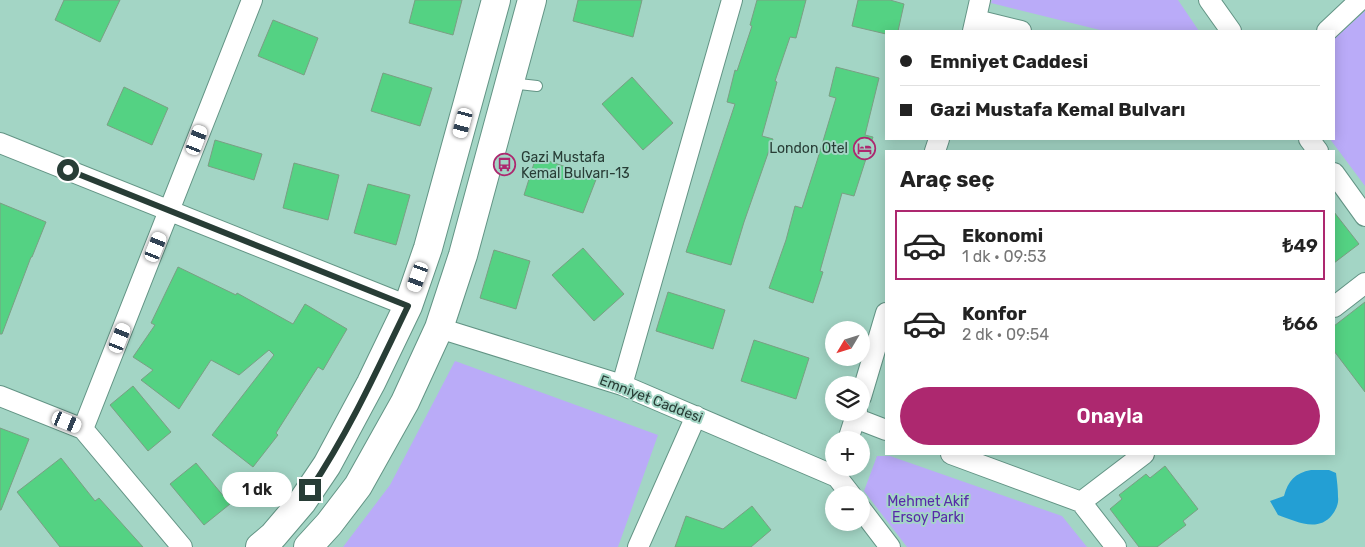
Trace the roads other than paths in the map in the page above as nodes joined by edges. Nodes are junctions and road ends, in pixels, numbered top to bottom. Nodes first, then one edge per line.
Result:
1 (252, 0) edge
2 (496, 0) edge
3 (532, 0) edge
4 (732, 0) edge
5 (980, 0) edge
6 (1209, 0) edge
7 (1360, 0) edge
8 (975, 25) edge
9 (1013, 30) edge
10 (1230, 30) edge
11 (1328, 30) edge
12 (508, 83) junction
13 (536, 86) dead end
14 (0, 143) edge
15 (1335, 174) edge
16 (170, 210) junction
17 (1365, 216) edge
18 (1365, 283) edge
19 (408, 306) junction
20 (1335, 306) edge
21 (885, 316) edge
22 (439, 328) junction
23 (867, 376) edge
24 (622, 386) junction
25 (0, 396) edge
26 (696, 416) junction
27 (868, 421) edge
28 (83, 429) junction
29 (885, 430) edge
30 (954, 455) edge
31 (1143, 455) edge
32 (825, 467) edge
33 (1081, 502) junction
34 (870, 521) edge
35 (182, 547) edge
36 (260, 547) edge
37 (308, 547) edge
38 (638, 547) edge
39 (890, 547) edge
40 (1116, 547) edge

1 - 16 street
2 - 19 main road
3 - 12 main road
4 - 24 street
5 - 8 street
6 - 10 street
7 - 11 street
8 - 9 street
12 - 13 lane
12 - 22 main road
14 - 16 street
15 - 17 street
16 - 19 street
16 - 28 street
18 - 20 street
19 - 36 main road
21 - 23 street
22 - 24 street, Emniyet Caddesi
22 - 37 main road
24 - 26 street, Emniyet Caddesi
25 - 28 street
26 - 32 street, Emniyet Caddesi
26 - 38 street
27 - 29 street
28 - 35 street
30 - 33 street
31 - 33 street
33 - 40 street
34 - 39 street

